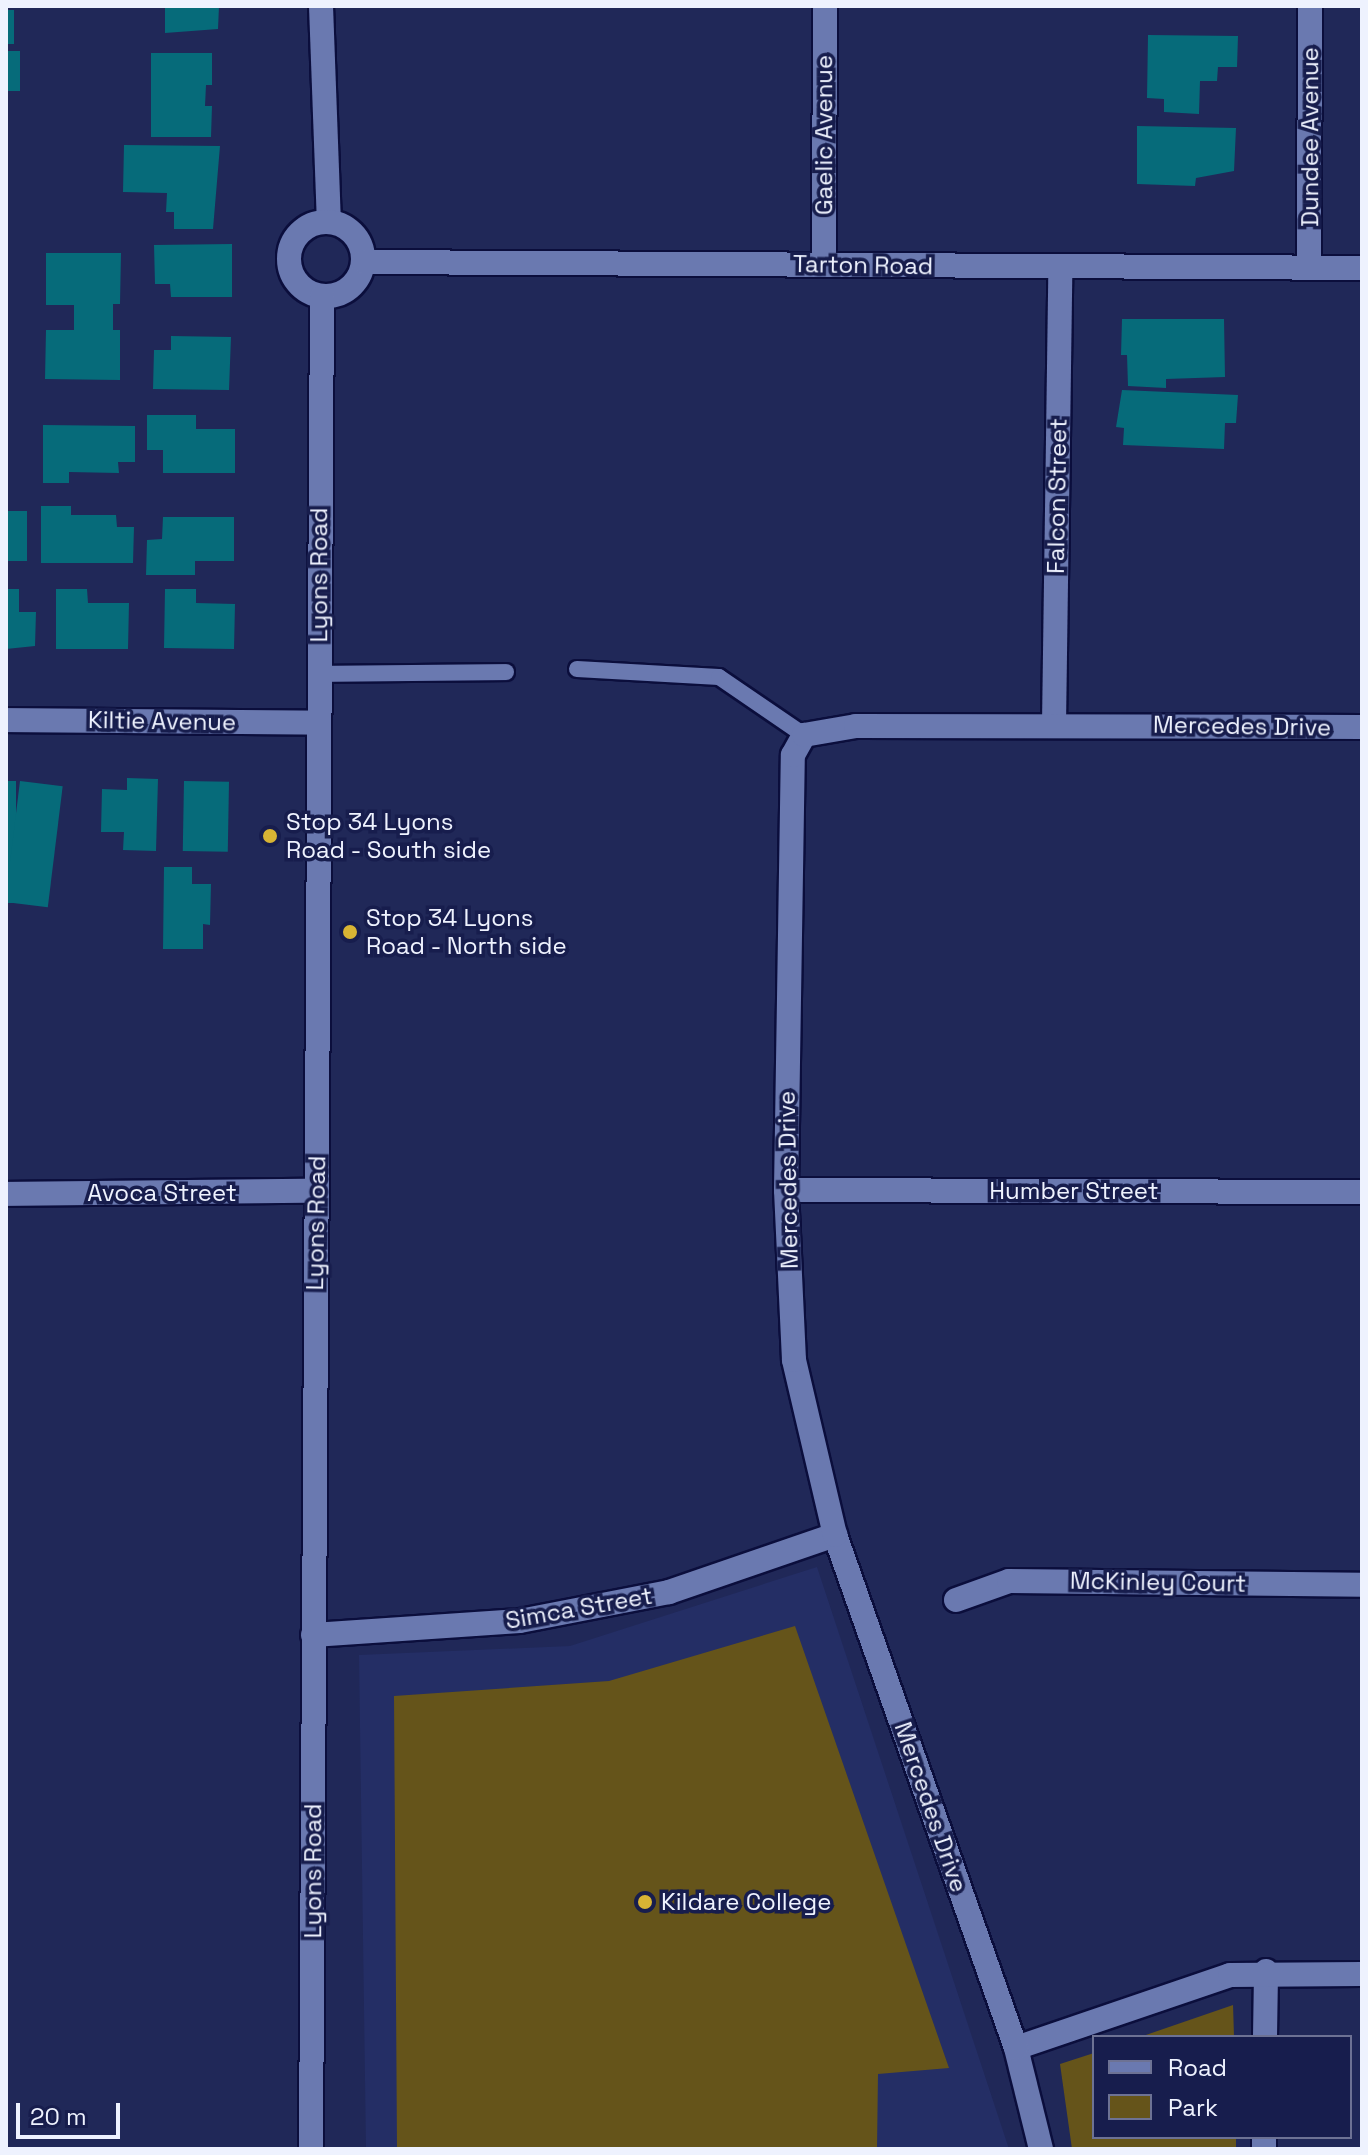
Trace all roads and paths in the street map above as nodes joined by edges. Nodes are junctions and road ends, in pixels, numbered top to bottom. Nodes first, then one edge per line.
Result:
1 (321, 6) edge
2 (825, 6) edge
3 (1310, 6) edge
4 (329, 222) junction
5 (364, 262) junction
6 (824, 264) junction
7 (1060, 267) junction
8 (1309, 268) junction
9 (1362, 268) edge
10 (322, 297) junction
11 (577, 669) dead end
12 (506, 672) dead end
13 (318, 674) junction
14 (6, 720) edge
15 (319, 723) junction
16 (1054, 725) junction
17 (1362, 727) edge
18 (804, 735) junction
19 (786, 1190) junction
20 (317, 1191) junction
21 (1362, 1192) edge
22 (6, 1194) edge
23 (835, 1535) junction
24 (1362, 1585) edge
25 (956, 1600) dead end
26 (313, 1635) junction
27 (1266, 1971) junction
28 (1362, 1974) edge
29 (1265, 2035) edge
30 (1016, 2048) junction
31 (311, 2149) edge
32 (1041, 2149) edge

1 - 4 street
2 - 6 street, Gaelic Avenue
3 - 8 street, Dundee Avenue
4 - 5 street
4 - 10 street
5 - 6 street, Tarton Road
5 - 10 street
6 - 7 street, Tarton Road
7 - 8 street, Tarton Road
7 - 16 street, Falcon Street
8 - 9 street, Tarton Road
10 - 13 street, Lyons Road
11 - 18 lane
12 - 13 lane
13 - 15 street, Lyons Road
14 - 15 street, Kiltie Avenue
15 - 20 street, Lyons Road
16 - 17 street, Mercedes Drive
16 - 18 street, Mercedes Drive
18 - 19 street, Mercedes Drive
19 - 21 street, Humber Street
19 - 23 street, Mercedes Drive
20 - 22 street, Avoca Street
20 - 26 street, Lyons Road
23 - 26 street, Simca Street
23 - 30 street, Mercedes Drive
24 - 25 street, McKinley Court
26 - 31 street, Lyons Road
27 - 28 street
27 - 29 street
27 - 30 street
30 - 32 street, Mercedes Drive

